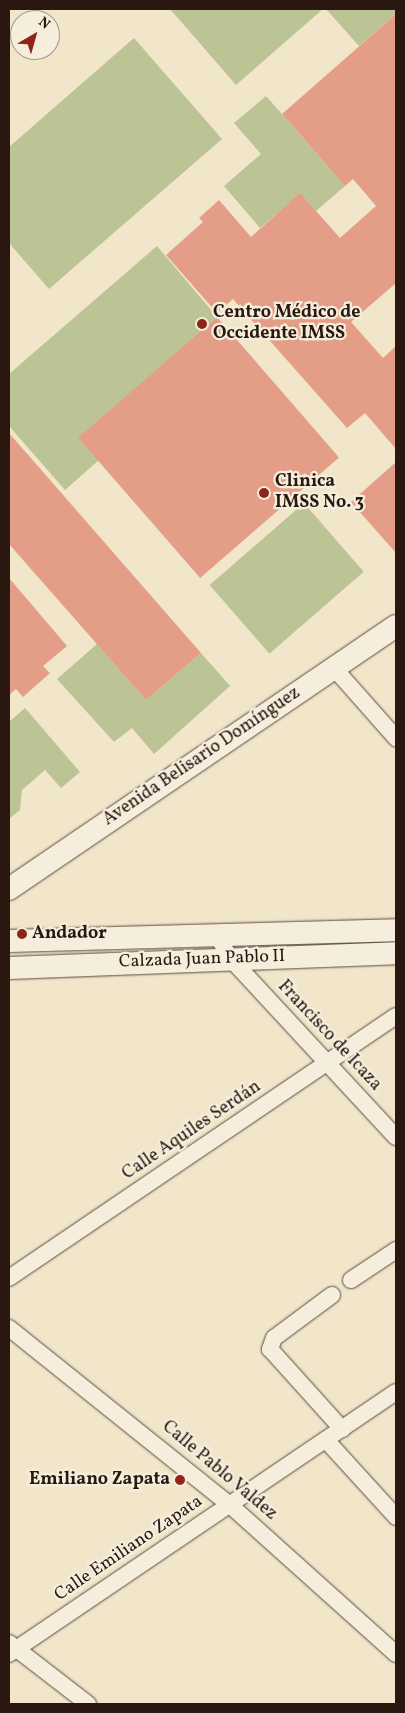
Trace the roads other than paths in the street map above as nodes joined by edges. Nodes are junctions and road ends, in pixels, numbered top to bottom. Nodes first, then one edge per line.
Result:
1 (396, 626) edge
2 (334, 668) junction
3 (396, 738) edge
4 (9, 889) edge
5 (396, 930) edge
6 (217, 935) junction
7 (9, 941) edge
8 (396, 953) edge
9 (230, 958) junction
10 (9, 968) edge
11 (396, 1016) edge
12 (327, 1064) junction
13 (396, 1137) edge
14 (396, 1250) edge
15 (9, 1278) edge
16 (351, 1280) dead end
17 (332, 1295) dead end
18 (9, 1328) edge
19 (396, 1392) edge
20 (342, 1429) junction
21 (326, 1440) junction
22 (230, 1504) junction
23 (396, 1518) edge
24 (11, 1649) edge
25 (396, 1654) edge
26 (88, 1704) edge

1 - 2 main road, Avenida Belisario Domínguez
2 - 3 street
2 - 4 main road, Avenida Belisario Domínguez
5 - 6 main road, Calzada Juan Pablo II
6 - 7 main road, Calzada Juan Pablo II
6 - 9 street, Francisco de Icaza
8 - 9 main road, Calzada Juan Pablo II
9 - 10 main road, Calzada Juan Pablo II
9 - 12 street, Francisco de Icaza
11 - 12 street, Calle Aquiles Serdán
12 - 13 street, Francisco de Icaza
12 - 15 street, Calle Aquiles Serdán
14 - 16 street
17 - 20 street
18 - 22 street, Calle Pablo Valdez
19 - 20 street, Calle Emiliano Zapata
20 - 21 street, Calle Emiliano Zapata
21 - 22 street, Calle Emiliano Zapata
21 - 23 street
22 - 24 street, Calle Emiliano Zapata
22 - 25 street, Calle Pablo Valdez
24 - 26 street

